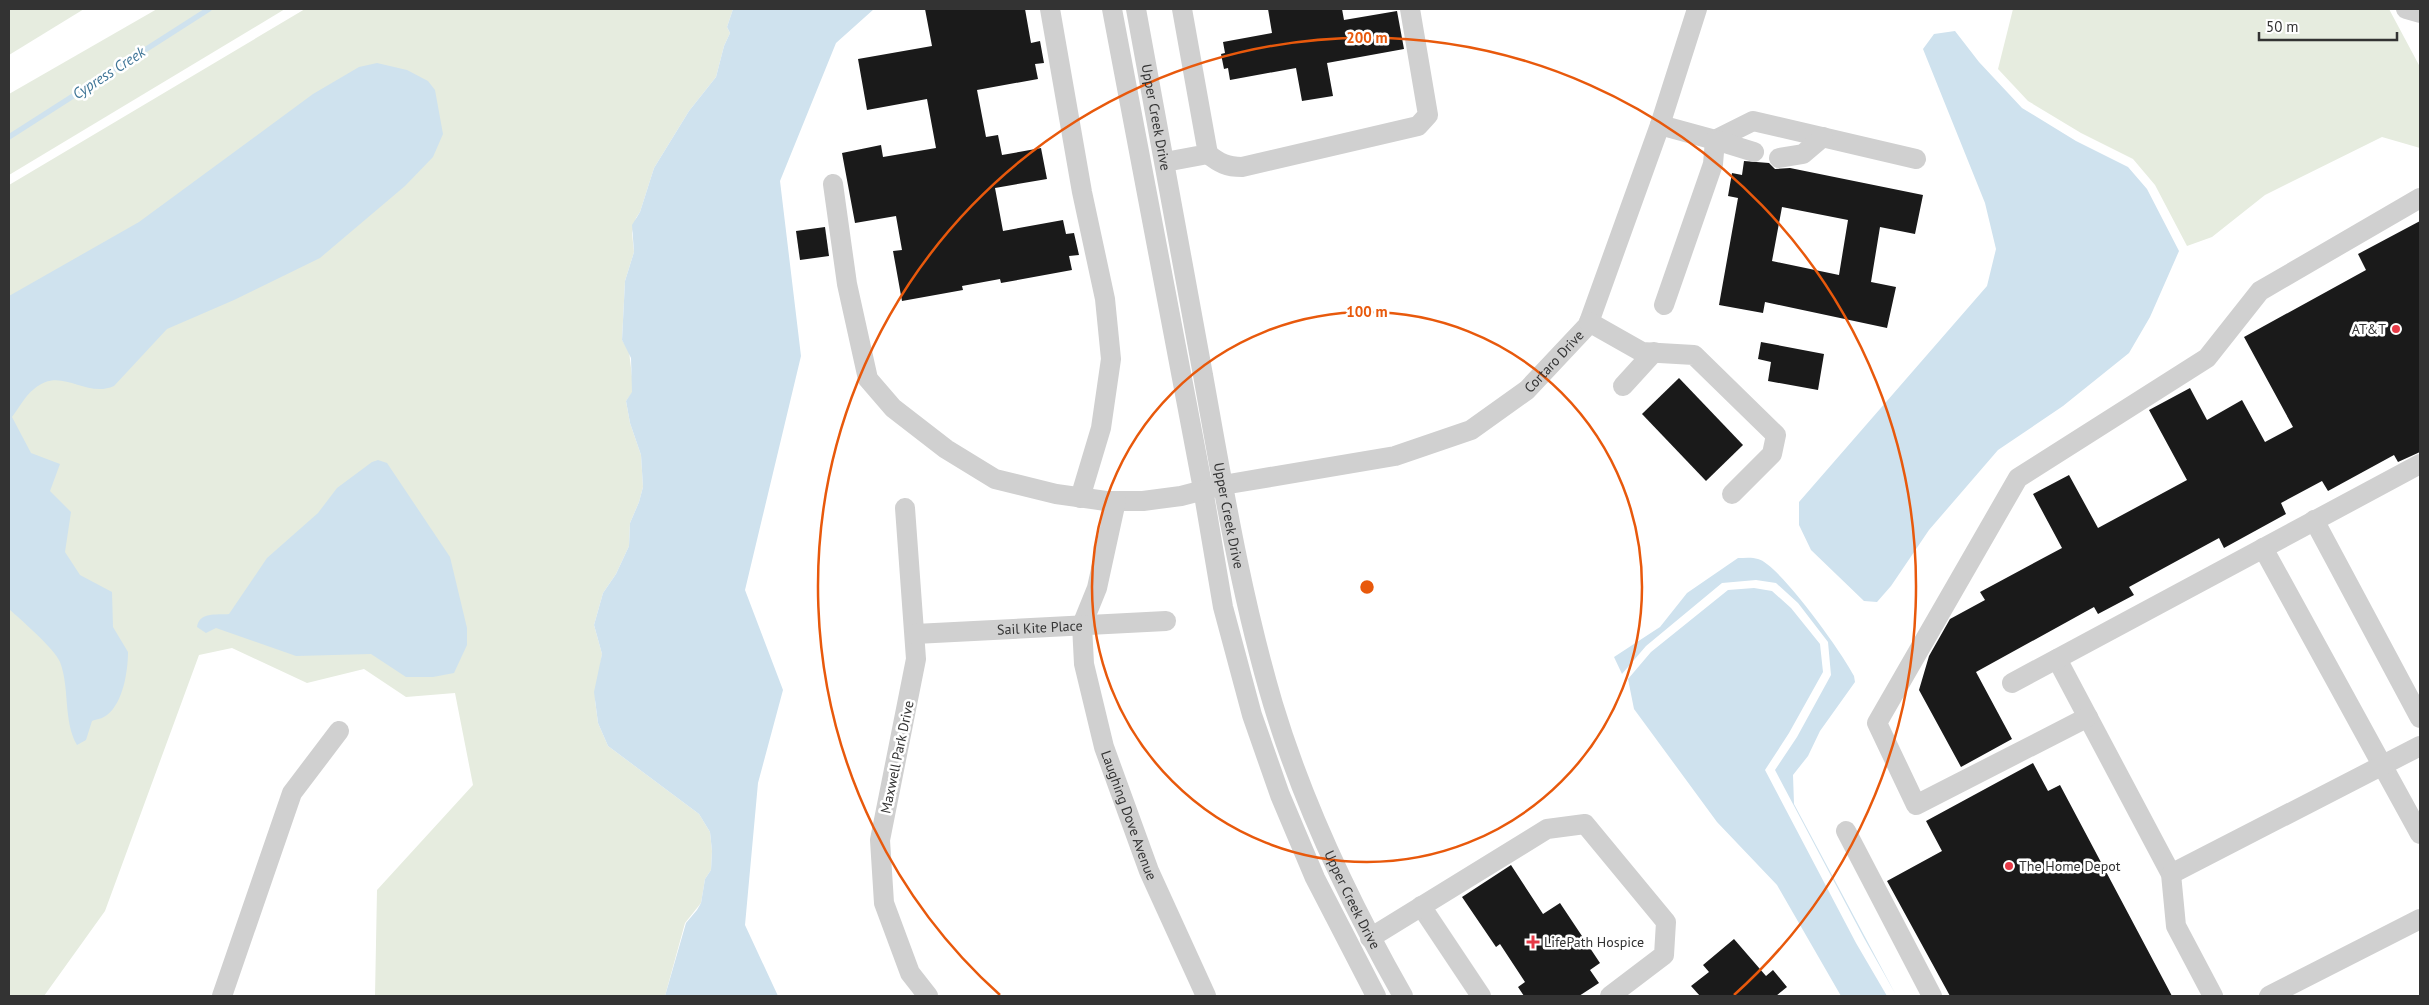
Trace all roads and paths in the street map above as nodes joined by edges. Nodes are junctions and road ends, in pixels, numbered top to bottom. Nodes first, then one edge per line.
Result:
1 (1050, 9) edge
2 (1112, 9) edge
3 (1136, 9) edge
4 (1182, 9) edge
5 (1410, 9) edge
6 (1697, 9) edge
7 (2406, 9) edge
8 (2420, 13) edge
9 (1660, 125) junction
10 (1823, 137) junction
11 (1715, 140) junction
12 (1754, 152) dead end
13 (1208, 154) junction
14 (1779, 158) dead end
15 (1916, 159) dead end
16 (1165, 162) junction
17 (833, 184) dead end
18 (2420, 198) edge
19 (1664, 305) dead end
20 (1589, 322) junction
21 (1654, 352) junction
22 (1623, 386) dead end
23 (2420, 464) edge
24 (1213, 487) junction
25 (1732, 494) dead end
26 (1080, 498) junction
27 (1116, 501) junction
28 (905, 508) dead end
29 (2314, 520) junction
30 (2264, 548) junction
31 (1166, 621) dead end
32 (1082, 625) junction
33 (915, 634) junction
34 (2057, 659) junction
35 (2012, 683) dead end
36 (2088, 717) junction
37 (2420, 718) edge
38 (339, 731) dead end
39 (2420, 746) edge
40 (2382, 766) junction
41 (1846, 832) dead end
42 (2420, 834) edge
43 (2171, 874) junction
44 (1422, 906) junction
45 (2420, 919) edge
46 (1370, 938) junction
47 (222, 996) edge
48 (928, 996) edge
49 (1206, 996) edge
50 (1376, 996) edge
51 (1403, 996) edge
52 (1481, 996) edge
53 (1610, 996) edge
54 (1932, 996) edge
55 (2213, 996) edge
56 (2269, 996) edge

1 - 26 street
2 - 24 street, Upper Creek Drive
3 - 16 street, Upper Creek Drive
4 - 13 street
5 - 13 street
6 - 9 street, Cortaro Drive
7 - 8 street
9 - 11 street
9 - 20 street, Cortaro Drive
10 - 11 street
10 - 14 street
10 - 15 street
11 - 12 street
11 - 19 street
13 - 16 street
16 - 24 street, Upper Creek Drive
17 - 26 street, Cortaro Drive
18 - 36 street
20 - 21 street
20 - 24 street, Cortaro Drive
21 - 22 street
21 - 25 street
23 - 29 street
24 - 27 street, Cortaro Drive
24 - 46 street, Upper Creek Drive
24 - 50 street, Upper Creek Drive
26 - 27 street, Cortaro Drive
27 - 32 street
28 - 33 street, Maxwell Park Drive
29 - 30 street
29 - 37 street
30 - 34 street
30 - 40 street
31 - 32 street, Sail Kite Place
32 - 33 street, Sail Kite Place
32 - 49 street, Laughing Dove Avenue
33 - 48 street, Maxwell Park Drive
34 - 35 street
34 - 36 street
36 - 43 street
38 - 47 street
39 - 40 street
40 - 42 street
40 - 43 street
41 - 54 street
43 - 55 street
44 - 46 street
44 - 52 street
44 - 53 street
45 - 56 street
46 - 51 street, Upper Creek Drive

